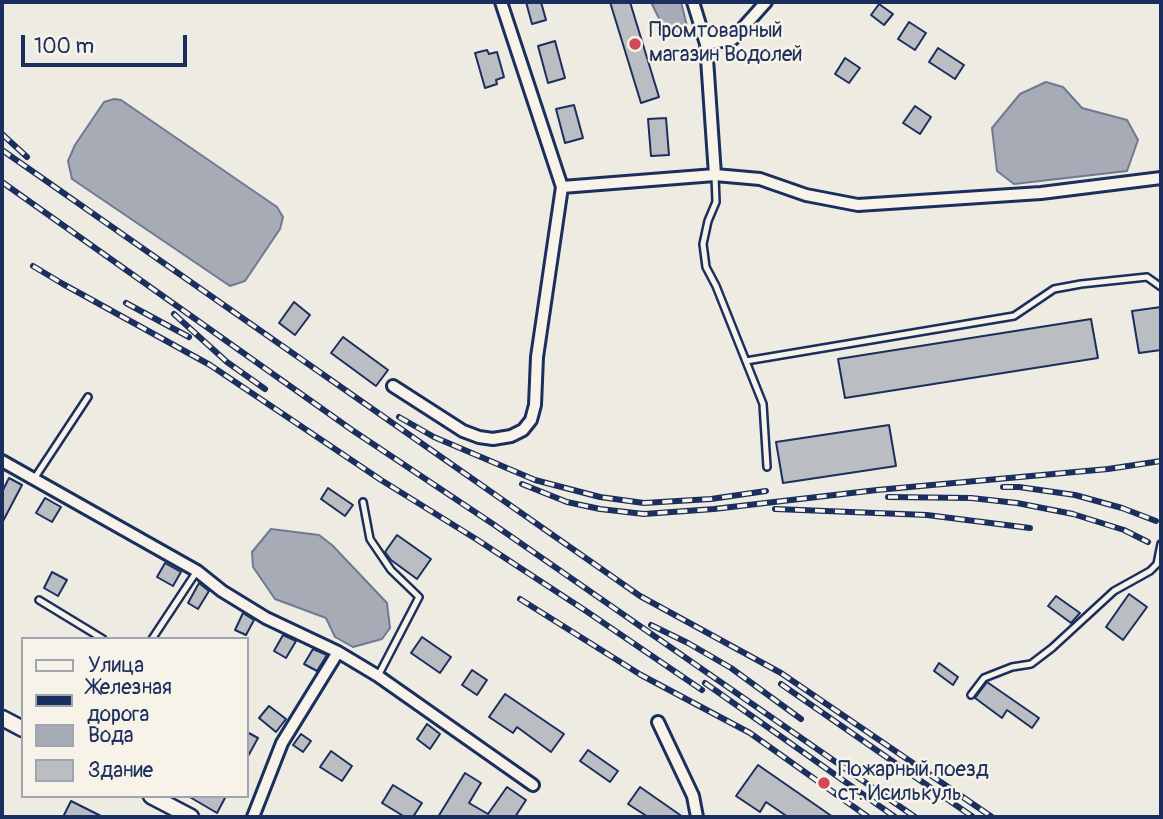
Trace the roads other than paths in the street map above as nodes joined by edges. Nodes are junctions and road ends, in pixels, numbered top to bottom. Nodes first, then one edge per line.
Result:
1 (500, 2) edge
2 (693, 2) edge
3 (766, 2) edge
4 (706, 44) junction
5 (715, 175) junction
6 (1161, 178) edge
7 (562, 187) junction
8 (1161, 287) edge
9 (746, 361) junction
10 (393, 386) dead end
11 (88, 397) dead end
12 (2, 461) edge
13 (767, 467) dead end
14 (33, 479) junction
15 (363, 502) dead end
16 (1161, 544) edge
17 (197, 571) junction
18 (39, 600) dead end
19 (100, 637) edge
20 (153, 637) edge
21 (338, 652) junction
22 (378, 676) junction
23 (971, 695) dead end
24 (2, 719) edge
25 (659, 722) dead end
26 (21, 728) edge
27 (533, 785) dead end
28 (155, 798) edge
29 (191, 817) edge
30 (253, 817) edge
31 (697, 817) edge

1 - 7 street
2 - 4 street
3 - 4 street
4 - 5 street
5 - 6 street
5 - 7 street
5 - 9 lane
7 - 10 street
8 - 9 lane
9 - 13 lane
11 - 14 lane
12 - 14 street
14 - 17 street
15 - 22 lane
16 - 23 lane
17 - 20 lane
17 - 21 street
18 - 19 lane
21 - 22 street
21 - 30 street
22 - 27 street
24 - 26 street
25 - 31 street
28 - 29 street

